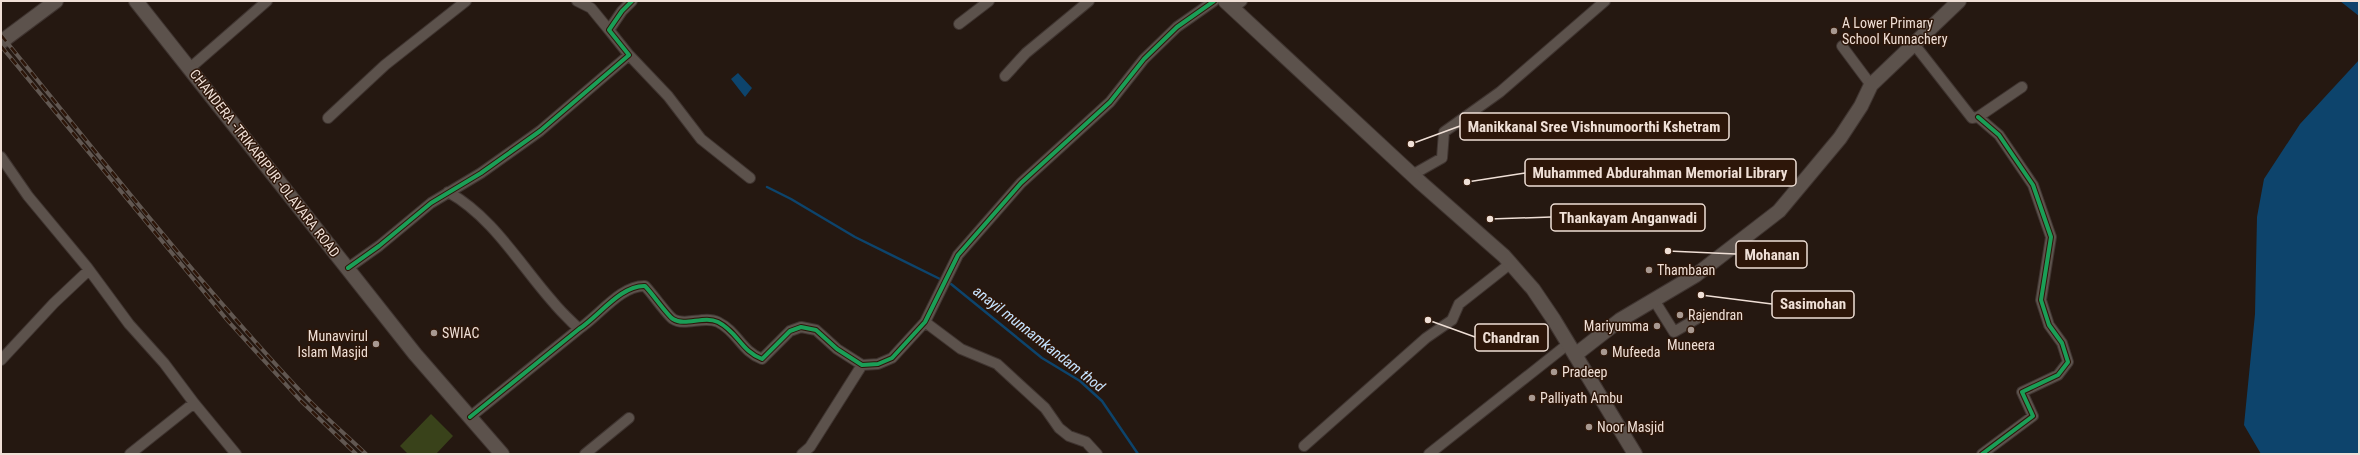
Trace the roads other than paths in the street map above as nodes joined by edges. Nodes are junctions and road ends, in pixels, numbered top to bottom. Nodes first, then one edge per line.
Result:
1 (56, 1) edge
2 (136, 1) edge
3 (267, 1) edge
4 (466, 1) edge
5 (577, 1) edge
6 (632, 1) edge
7 (989, 1) edge
8 (1089, 1) edge
9 (1214, 1) edge
10 (1605, 1) edge
11 (1959, 1) edge
12 (1233, 3) edge
13 (959, 24) dead end
14 (609, 30) junction
15 (1, 42) edge
16 (1914, 44) junction
17 (1842, 46) dead end
18 (630, 55) junction
19 (190, 68) junction
20 (1005, 76) dead end
21 (1872, 85) junction
22 (2022, 87) dead end
23 (1978, 117) junction
24 (328, 118) dead end
25 (1, 157) edge
26 (1412, 174) junction
27 (750, 178) dead end
28 (448, 192) junction
29 (1511, 264) junction
30 (348, 268) junction
31 (89, 270) junction
32 (1654, 300) junction
33 (1702, 315) dead end
34 (925, 322) junction
35 (579, 329) junction
36 (1572, 350) junction
37 (1, 360) edge
38 (862, 365) junction
39 (194, 403) junction
40 (470, 416) junction
41 (629, 418) dead end
42 (1304, 446) dead end
43 (130, 454) edge
44 (236, 454) edge
45 (502, 454) edge
46 (586, 454) edge
47 (802, 454) edge
48 (1097, 454) edge
49 (1428, 454) edge
50 (1636, 454) edge
51 (1982, 454) edge

1 - 15 main road
2 - 19 main road, CHANDERA -TRIKARIPUR -OLAVARA ROAD
3 - 19 street
4 - 24 street
5 - 14 street
6 - 14 street
7 - 13 street
8 - 20 street
9 - 34 street
10 - 26 street
11 - 16 main road
12 - 26 main road
14 - 18 street
16 - 21 main road
16 - 23 street
17 - 21 street
18 - 27 street
18 - 28 street
19 - 30 main road, CHANDERA -TRIKARIPUR -OLAVARA ROAD
21 - 32 main road
22 - 23 street
23 - 51 street
25 - 31 street
26 - 29 main road
28 - 30 street
28 - 35 street
29 - 36 main road
29 - 42 street
30 - 40 main road, CHANDERA -TRIKARIPUR -OLAVARA ROAD
31 - 37 street
31 - 39 street
32 - 33 street
32 - 36 main road
34 - 38 street
34 - 48 street
35 - 38 street
35 - 40 street
36 - 49 street
36 - 50 main road
38 - 47 street
39 - 43 street
39 - 44 street
40 - 45 main road, CHANDERA -TRIKARIPUR -OLAVARA ROAD
41 - 46 street

